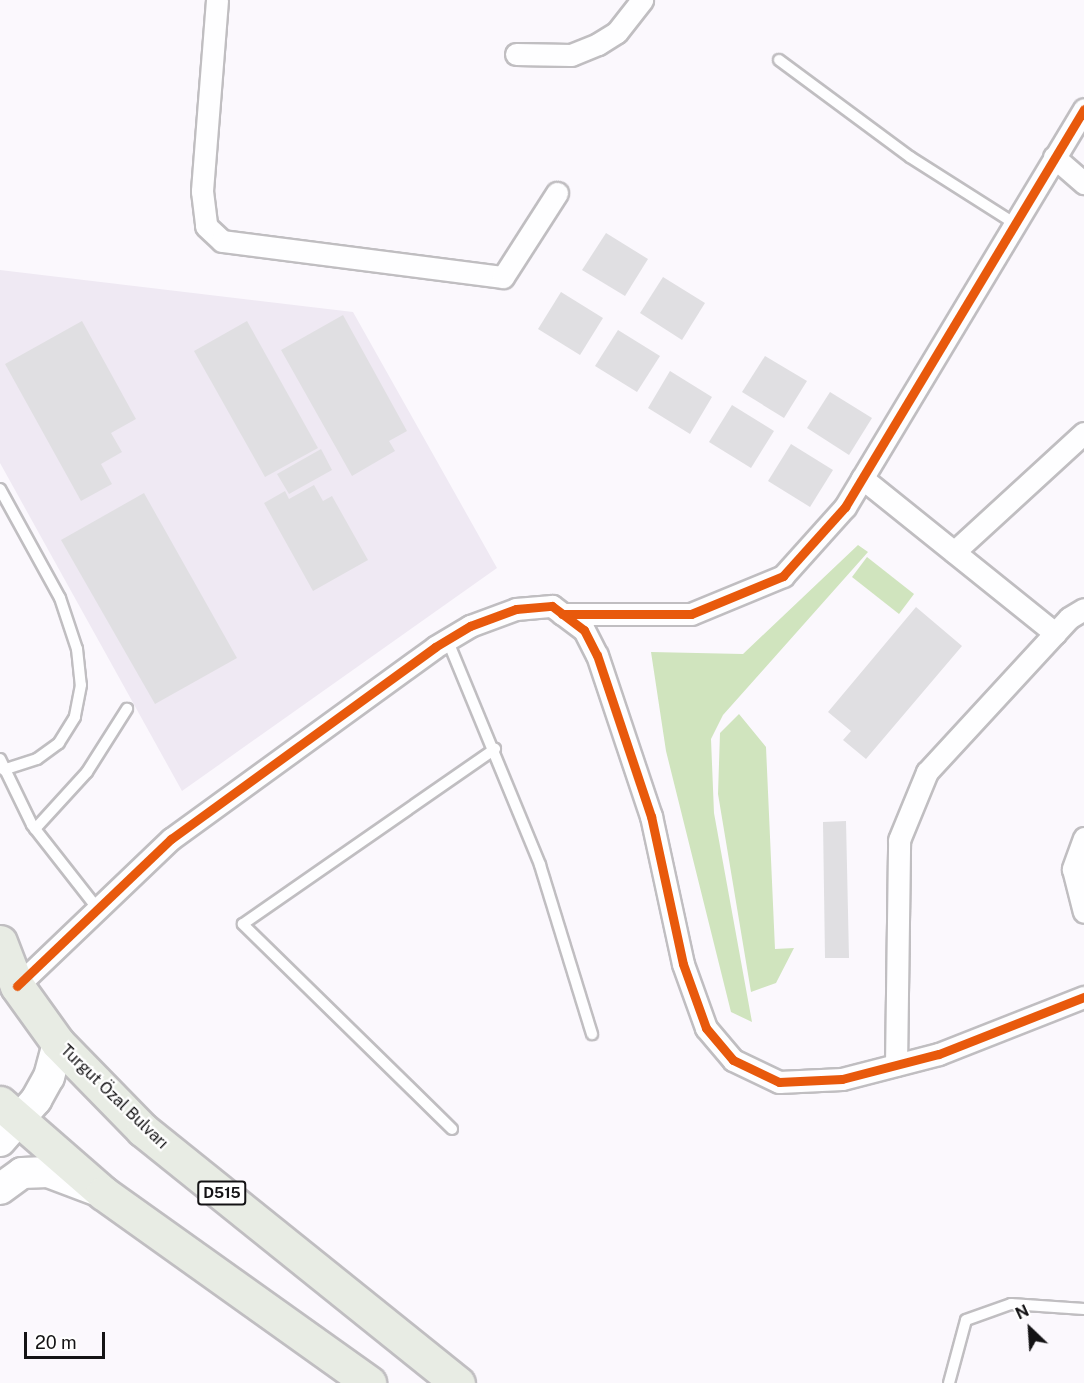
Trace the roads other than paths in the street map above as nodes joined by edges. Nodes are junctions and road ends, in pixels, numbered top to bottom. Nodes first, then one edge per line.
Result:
1 (217, 0) edge
2 (642, 0) edge
3 (516, 54) dead end
4 (778, 60) dead end
5 (1084, 109) edge
6 (1054, 157) junction
7 (1084, 183) edge
8 (556, 193) dead end
9 (1014, 223) junction
10 (1084, 432) edge
11 (862, 478) junction
12 (0, 489) edge
13 (954, 552) junction
14 (1084, 609) edge
15 (562, 614) junction
16 (1055, 633) junction
17 (447, 639) junction
18 (127, 710) dead end
19 (495, 749) junction
20 (2, 765) edge
21 (35, 829) junction
22 (1084, 838) edge
23 (97, 908) junction
24 (1084, 912) edge
25 (0, 942) edge
26 (9, 988) edge
27 (1084, 997) edge
28 (592, 1034) dead end
29 (58, 1043) junction
30 (896, 1065) junction
31 (5, 1121) edge
32 (452, 1129) dead end
33 (0, 1189) edge
34 (103, 1193) junction
35 (1084, 1309) edge
36 (369, 1383) edge
37 (458, 1383) edge
38 (949, 1383) edge

1 - 8 street
2 - 3 street
4 - 9 lane
5 - 6 street
6 - 7 street
6 - 9 street
9 - 11 street
10 - 13 street
11 - 13 street
11 - 15 street
12 - 20 lane
13 - 16 street
14 - 16 street
15 - 17 street
15 - 30 street
16 - 30 street
17 - 19 lane
17 - 23 street
18 - 21 lane
19 - 28 lane
19 - 32 lane
20 - 21 lane
21 - 23 lane
22 - 24 street
23 - 26 street
25 - 26 highway, Turgut Özal Bulvarı / D515
26 - 29 highway, Turgut Özal Bulvarı / D515
27 - 30 street
29 - 31 main road
29 - 37 highway, Turgut Özal Bulvarı / D515
31 - 34 highway
33 - 34 main road
34 - 36 highway
35 - 38 lane

